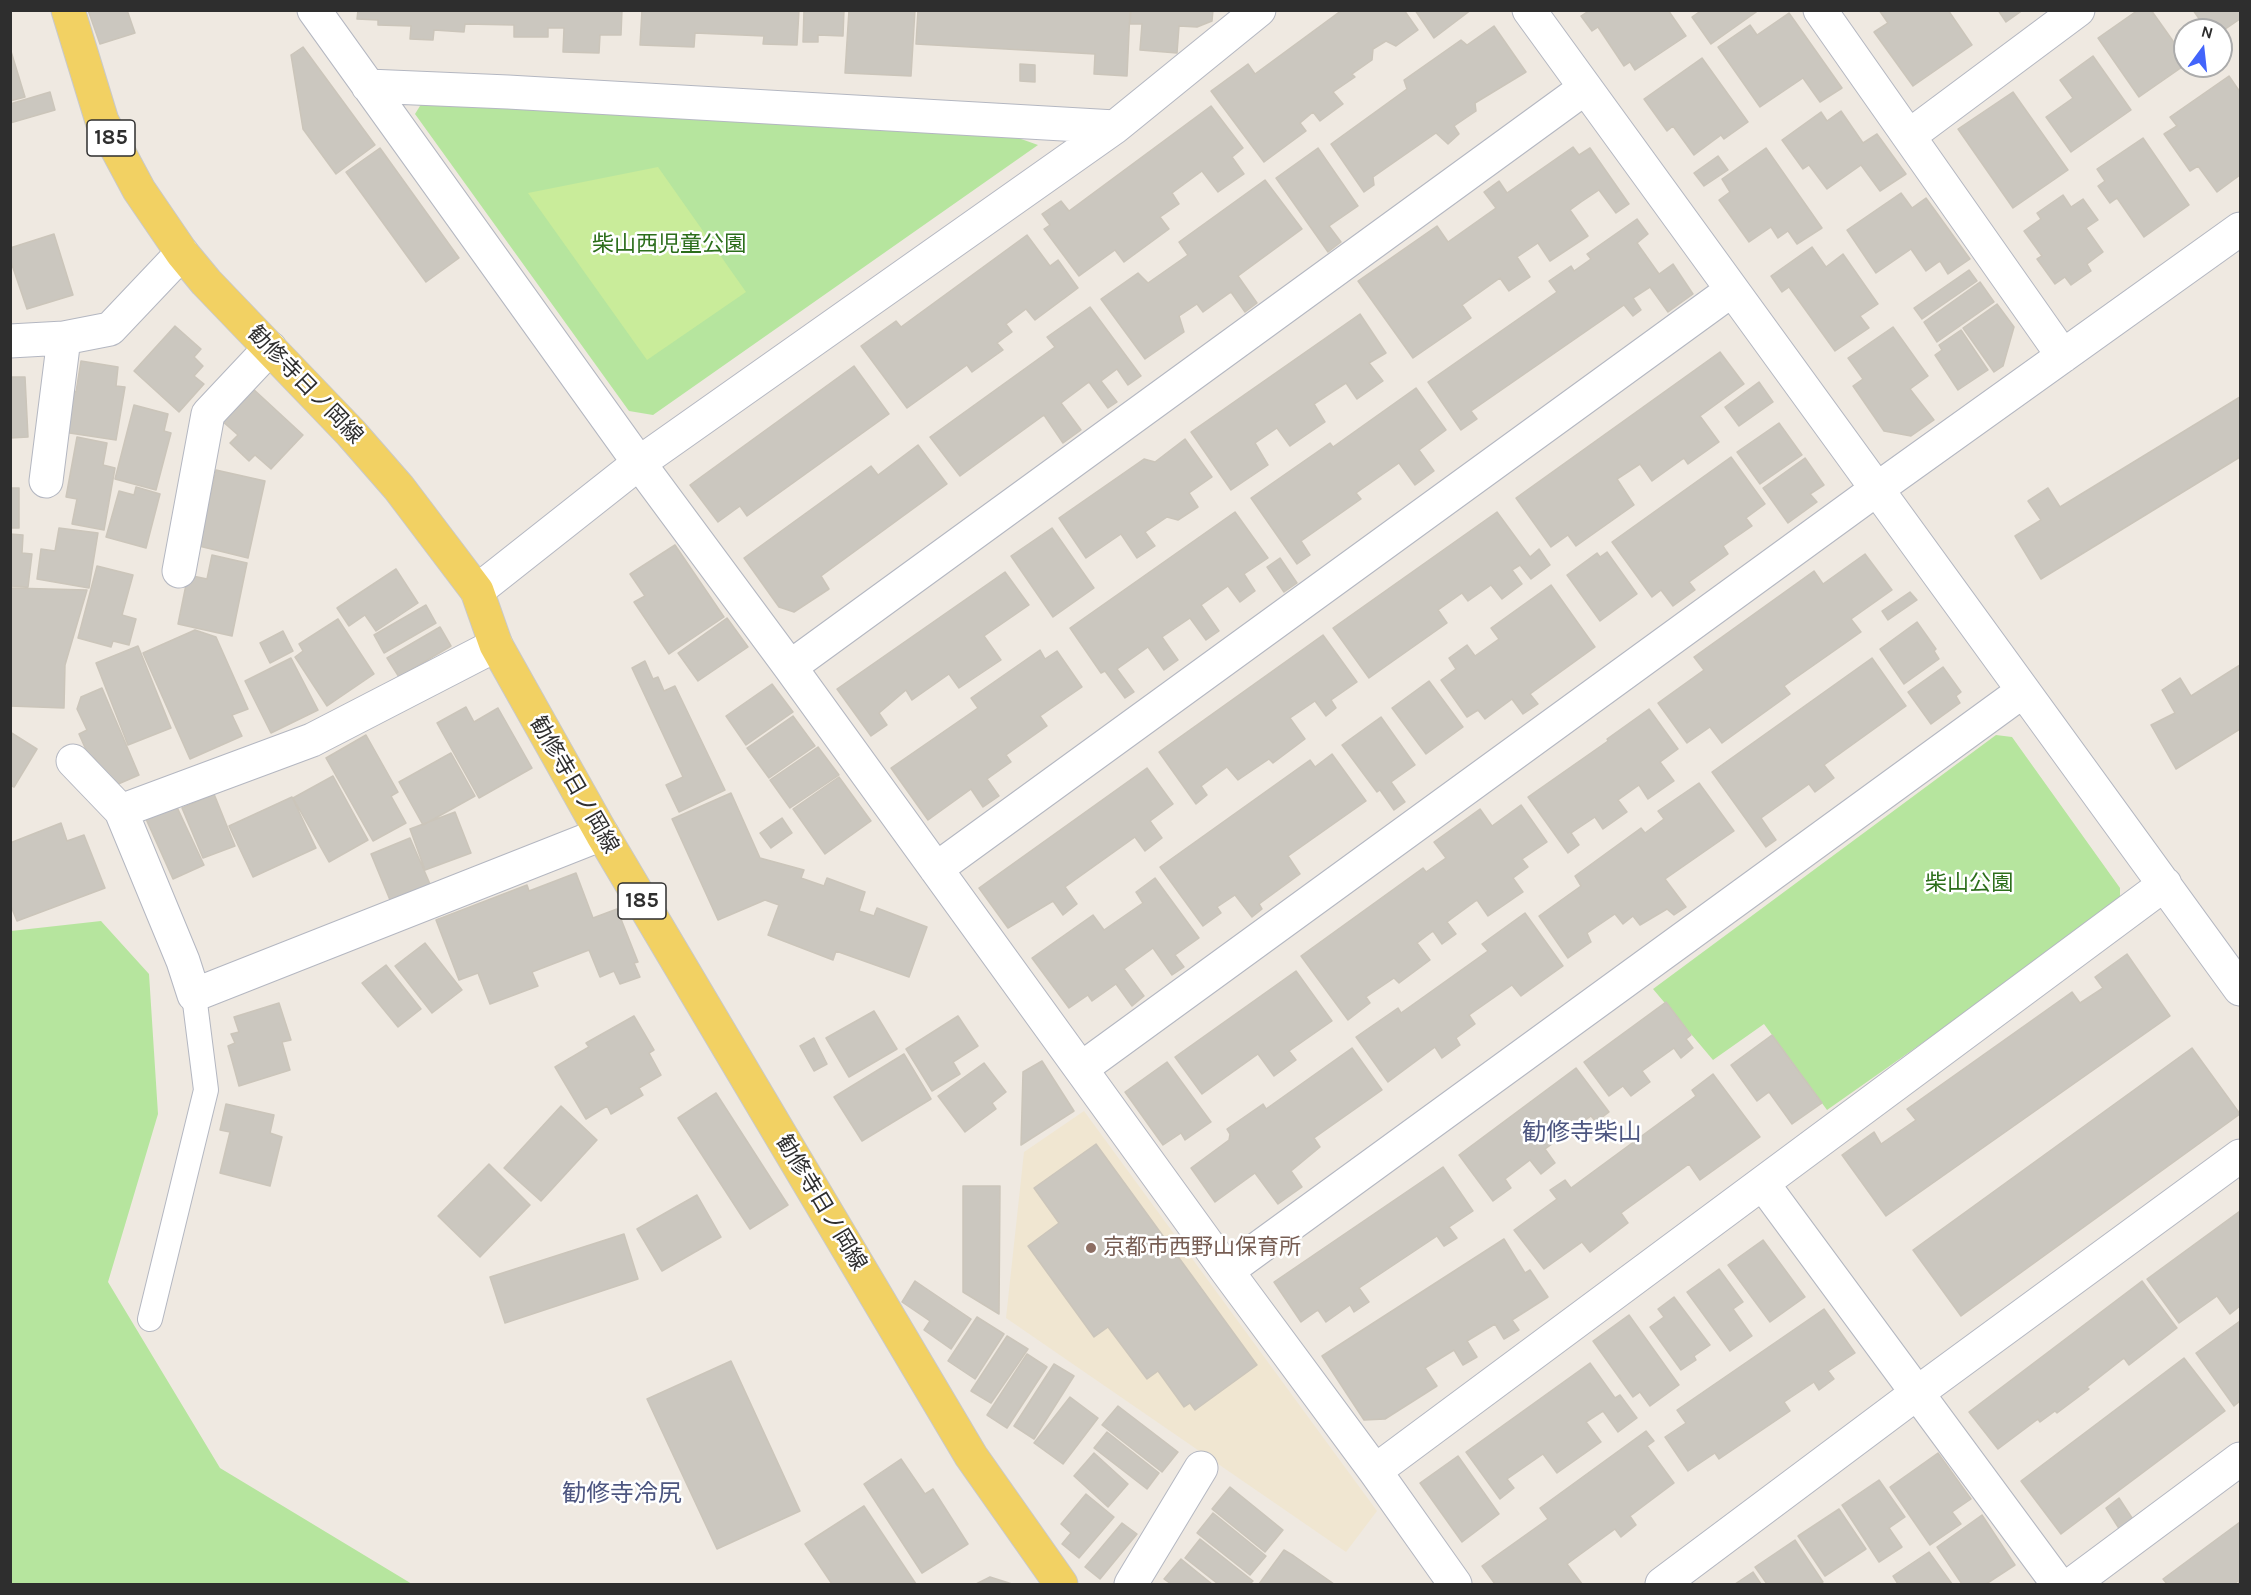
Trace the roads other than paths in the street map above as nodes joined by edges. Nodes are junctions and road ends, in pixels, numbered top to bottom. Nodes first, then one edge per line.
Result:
1 (68, 10) edge
2 (314, 10) edge
3 (1259, 10) edge
4 (1529, 10) edge
5 (1820, 10) edge
6 (2078, 10) edge
7 (368, 86) junction
8 (1585, 88) junction
9 (1115, 127) junction
10 (1909, 136) junction
11 (2241, 229) edge
12 (182, 253) junction
13 (1732, 290) junction
14 (64, 338) junction
15 (10, 342) edge
16 (270, 348) junction
17 (2063, 356) junction
18 (639, 463) junction
19 (46, 481) dead end
20 (1877, 489) junction
21 (179, 571) dead end
22 (477, 591) junction
23 (496, 645) junction
24 (790, 667) junction
25 (2023, 690) junction
26 (73, 760) dead end
27 (121, 811) junction
28 (602, 834) junction
29 (936, 869) junction
30 (2165, 884) junction
31 (2241, 989) edge
32 (194, 995) junction
33 (1082, 1068) junction
34 (2241, 1156) edge
35 (1763, 1184) junction
36 (1227, 1270) junction
37 (150, 1319) dead end
38 (1917, 1394) junction
39 (2241, 1459) edge
40 (1201, 1468) dead end
41 (1375, 1471) junction
42 (1061, 1584) edge
43 (1131, 1584) edge
44 (1455, 1584) edge
45 (1662, 1584) edge
46 (2058, 1584) edge
47 (2072, 1584) edge

1 - 12 main road, 勧修寺日ノ岡線 / 185
2 - 7 street
3 - 9 street
4 - 8 street
5 - 10 street
6 - 10 street
7 - 9 street
7 - 18 street
8 - 13 street
8 - 24 street
9 - 18 street
10 - 17 street
11 - 17 street
12 - 14 street
12 - 16 main road, 勧修寺日ノ岡線 / 185
13 - 20 street
13 - 29 street
14 - 15 street
14 - 19 street
16 - 21 street
16 - 22 main road, 勧修寺日ノ岡線 / 185
17 - 20 street
18 - 22 street
18 - 24 street
20 - 25 street
20 - 33 street
22 - 23 main road, 勧修寺日ノ岡線 / 185
23 - 27 street
23 - 28 main road, 勧修寺日ノ岡線 / 185
24 - 29 street
25 - 30 street
25 - 36 street
26 - 27 street
27 - 32 street
28 - 32 street
28 - 42 main road, 勧修寺日ノ岡線 / 185
29 - 33 street
30 - 31 street
30 - 35 street
32 - 37 lane
33 - 36 street
34 - 38 street
35 - 38 street
35 - 41 street
36 - 41 street
38 - 45 street
38 - 46 street
39 - 47 street
40 - 43 street
41 - 44 street

